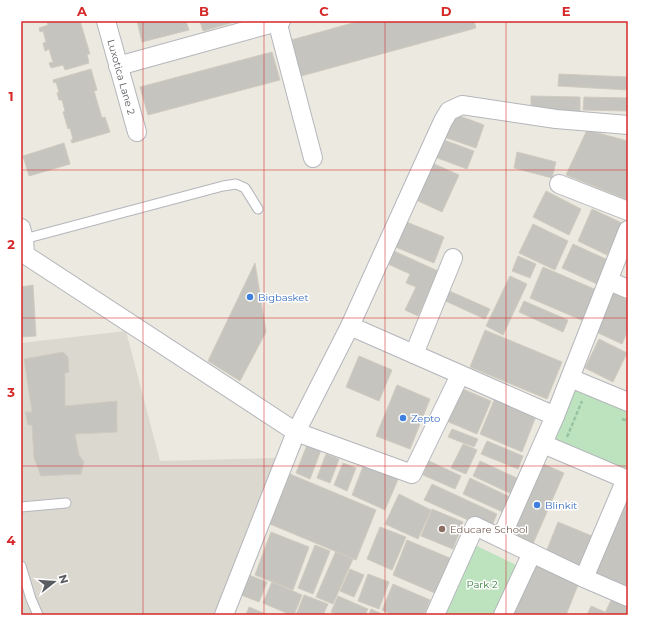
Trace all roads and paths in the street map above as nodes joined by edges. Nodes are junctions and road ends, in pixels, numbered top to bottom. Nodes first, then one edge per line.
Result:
1 (106, 21) edge
2 (278, 21) edge
3 (118, 66) junction
4 (628, 125) edge
5 (137, 132) dead end
6 (313, 158) dead end
7 (559, 184) dead end
8 (258, 209) dead end
9 (628, 210) edge
10 (628, 230) edge
11 (23, 243) edge
12 (453, 258) dead end
13 (608, 281) junction
14 (628, 289) edge
15 (350, 326) junction
16 (414, 354) junction
17 (460, 374) junction
18 (570, 378) junction
19 (588, 402) dead end
20 (628, 402) edge
21 (555, 416) junction
22 (616, 416) dead end
23 (628, 421) edge
24 (296, 432) junction
25 (565, 442) dead end
26 (543, 444) junction
27 (627, 479) edge
28 (66, 503) dead end
29 (21, 506) edge
30 (501, 538) junction
31 (532, 553) junction
32 (21, 566) edge
33 (584, 578) junction
34 (628, 597) edge
35 (38, 615) edge
36 (224, 615) edge
37 (435, 615) edge
38 (503, 615) edge

1 - 3 street, Luxotica Lane 2
2 - 3 street
2 - 6 street
3 - 5 street, Luxotica Lane 2
4 - 15 street
7 - 9 street
8 - 11 lane
10 - 13 street
11 - 24 street
12 - 16 street
13 - 14 street
13 - 18 street
15 - 16 street
15 - 24 street
16 - 17 street
17 - 21 street
17 - 24 street
18 - 20 street
18 - 21 street
19 - 25 path
21 - 26 street
22 - 23 path
24 - 36 street
26 - 27 street
26 - 30 street
27 - 33 street
28 - 29 lane
30 - 31 street
30 - 37 street
31 - 33 street
31 - 38 street
32 - 35 lane
33 - 34 street

